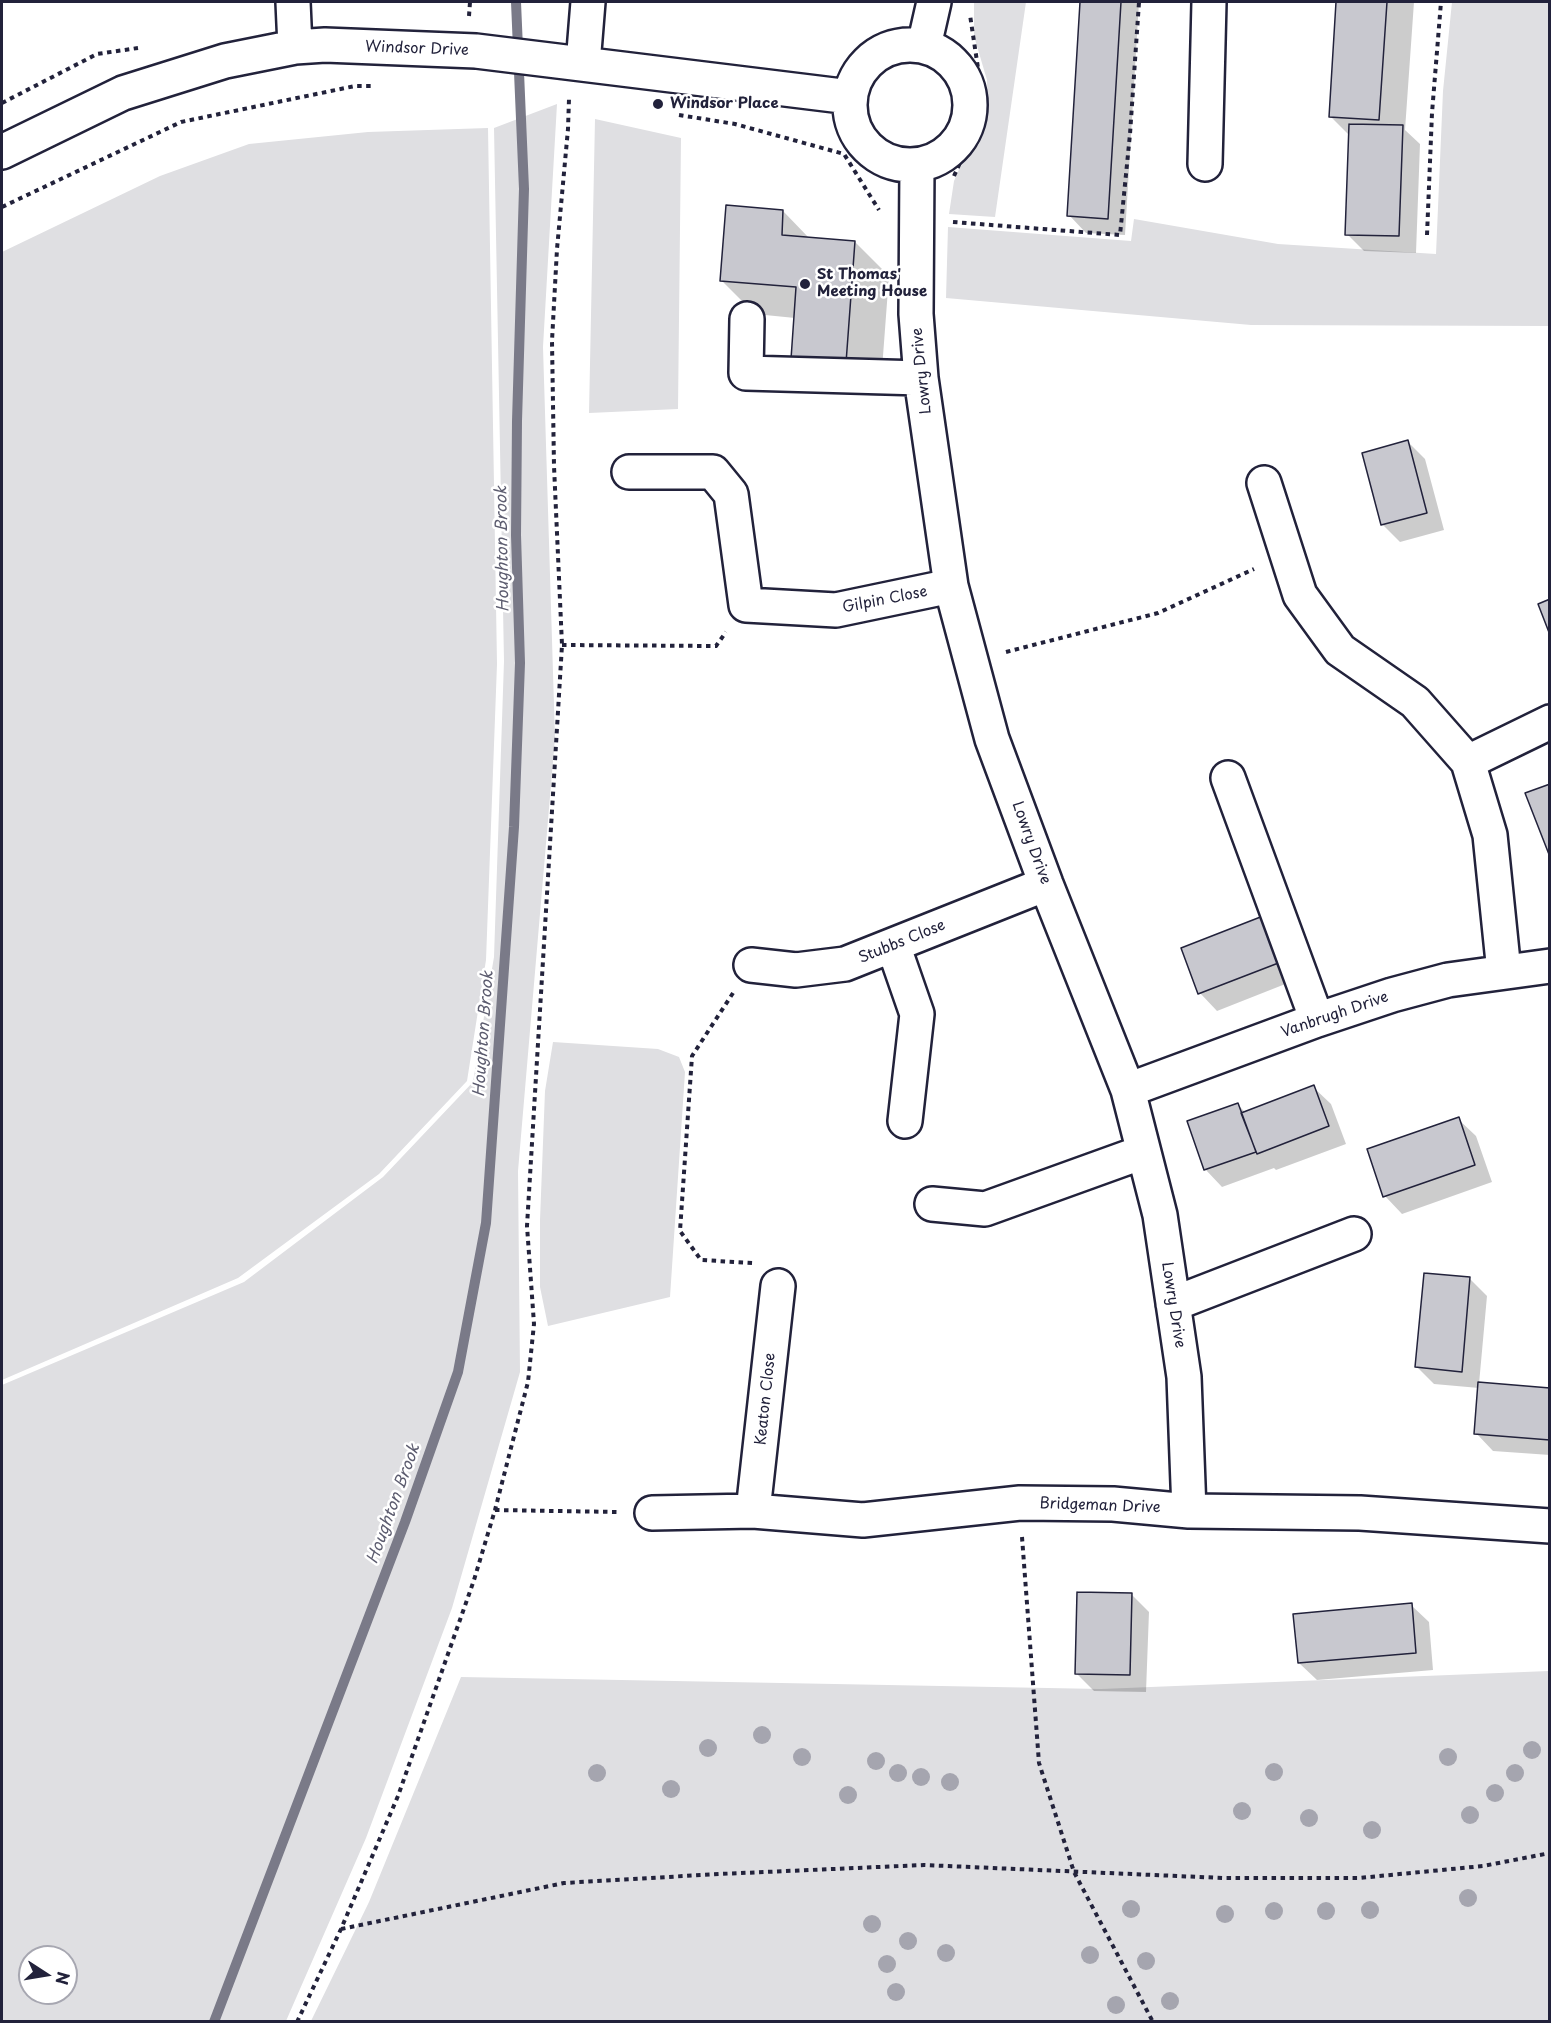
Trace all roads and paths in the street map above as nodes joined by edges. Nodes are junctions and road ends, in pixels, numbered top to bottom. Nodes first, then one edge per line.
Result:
1 (293, 2) edge
2 (588, 2) edge
3 (934, 2) edge
4 (1139, 2) edge
5 (1209, 2) edge
6 (1441, 2) edge
7 (969, 7) dead end
8 (924, 46) junction
9 (294, 47) junction
10 (570, 63) junction
11 (379, 86) dead end
12 (850, 97) junction
13 (580, 100) dead end
14 (669, 114) dead end
15 (2, 152) edge
16 (1205, 164) dead end
17 (917, 165) junction
18 (952, 180) dead end
19 (2, 207) edge
20 (882, 214) dead end
21 (950, 222) dead end
22 (1427, 235) dead end
23 (747, 319) dead end
24 (921, 378) junction
25 (629, 472) dead end
26 (1264, 483) dead end
27 (1287, 554) junction
28 (951, 586) junction
29 (746, 605) junction
30 (562, 645) junction
31 (998, 654) dead end
32 (1550, 722) edge
33 (1468, 762) junction
34 (1228, 778) dead end
35 (1046, 884) junction
36 (893, 945) junction
37 (751, 965) joint
38 (1550, 966) edge
39 (1504, 972) junction
40 (1317, 1020) junction
41 (1128, 1090) junction
42 (905, 1120) dead end
43 (1143, 1152) junction
44 (932, 1204) dead end
45 (1354, 1234) dead end
46 (778, 1286) joint
47 (1173, 1304) junction
48 (1020, 1503) junction
49 (495, 1510) junction
50 (753, 1511) junction
51 (1189, 1511) junction
52 (652, 1513) joint
53 (1550, 1526) edge
54 (1550, 1853) edge
55 (1074, 1872) junction
56 (341, 1929) junction
57 (297, 2022) edge
58 (1153, 2022) edge

1 - 9 street
2 - 10 street
3 - 8 street
4 - 21 path
5 - 16 street
6 - 22 path
7 - 18 path
8 - 12 street
8 - 17 street
9 - 10 street, Windsor Drive
9 - 15 street, Windsor Drive
10 - 12 street, Windsor Drive
11 - 19 path
12 - 17 street
13 - 30 path
14 - 20 path
17 - 24 street, Lowry Drive
23 - 24 street
24 - 28 street, Lowry Drive
25 - 29 street
26 - 27 street
27 - 31 path
27 - 33 street
28 - 29 street, Gilpin Close
28 - 35 street, Lowry Drive
29 - 30 path
30 - 49 path
32 - 33 street
33 - 39 street
34 - 40 street
35 - 36 street, Stubbs Close
35 - 41 street, Lowry Drive
36 - 37 street, Stubbs Close
36 - 42 street
37 - 46 path
38 - 39 street, Vanbrugh Drive
39 - 40 street, Vanbrugh Drive
40 - 41 street, Vanbrugh Drive
41 - 43 street, Lowry Drive
43 - 44 street
43 - 47 street, Lowry Drive
45 - 47 street
46 - 50 street, Keaton Close
47 - 51 street, Lowry Drive
48 - 50 street, Bridgeman Drive
48 - 51 street, Bridgeman Drive
48 - 55 path
49 - 52 path
49 - 56 path
50 - 52 street, Bridgeman Drive
51 - 53 street, Bridgeman Drive
54 - 55 path
55 - 56 path
55 - 58 path
56 - 57 path

